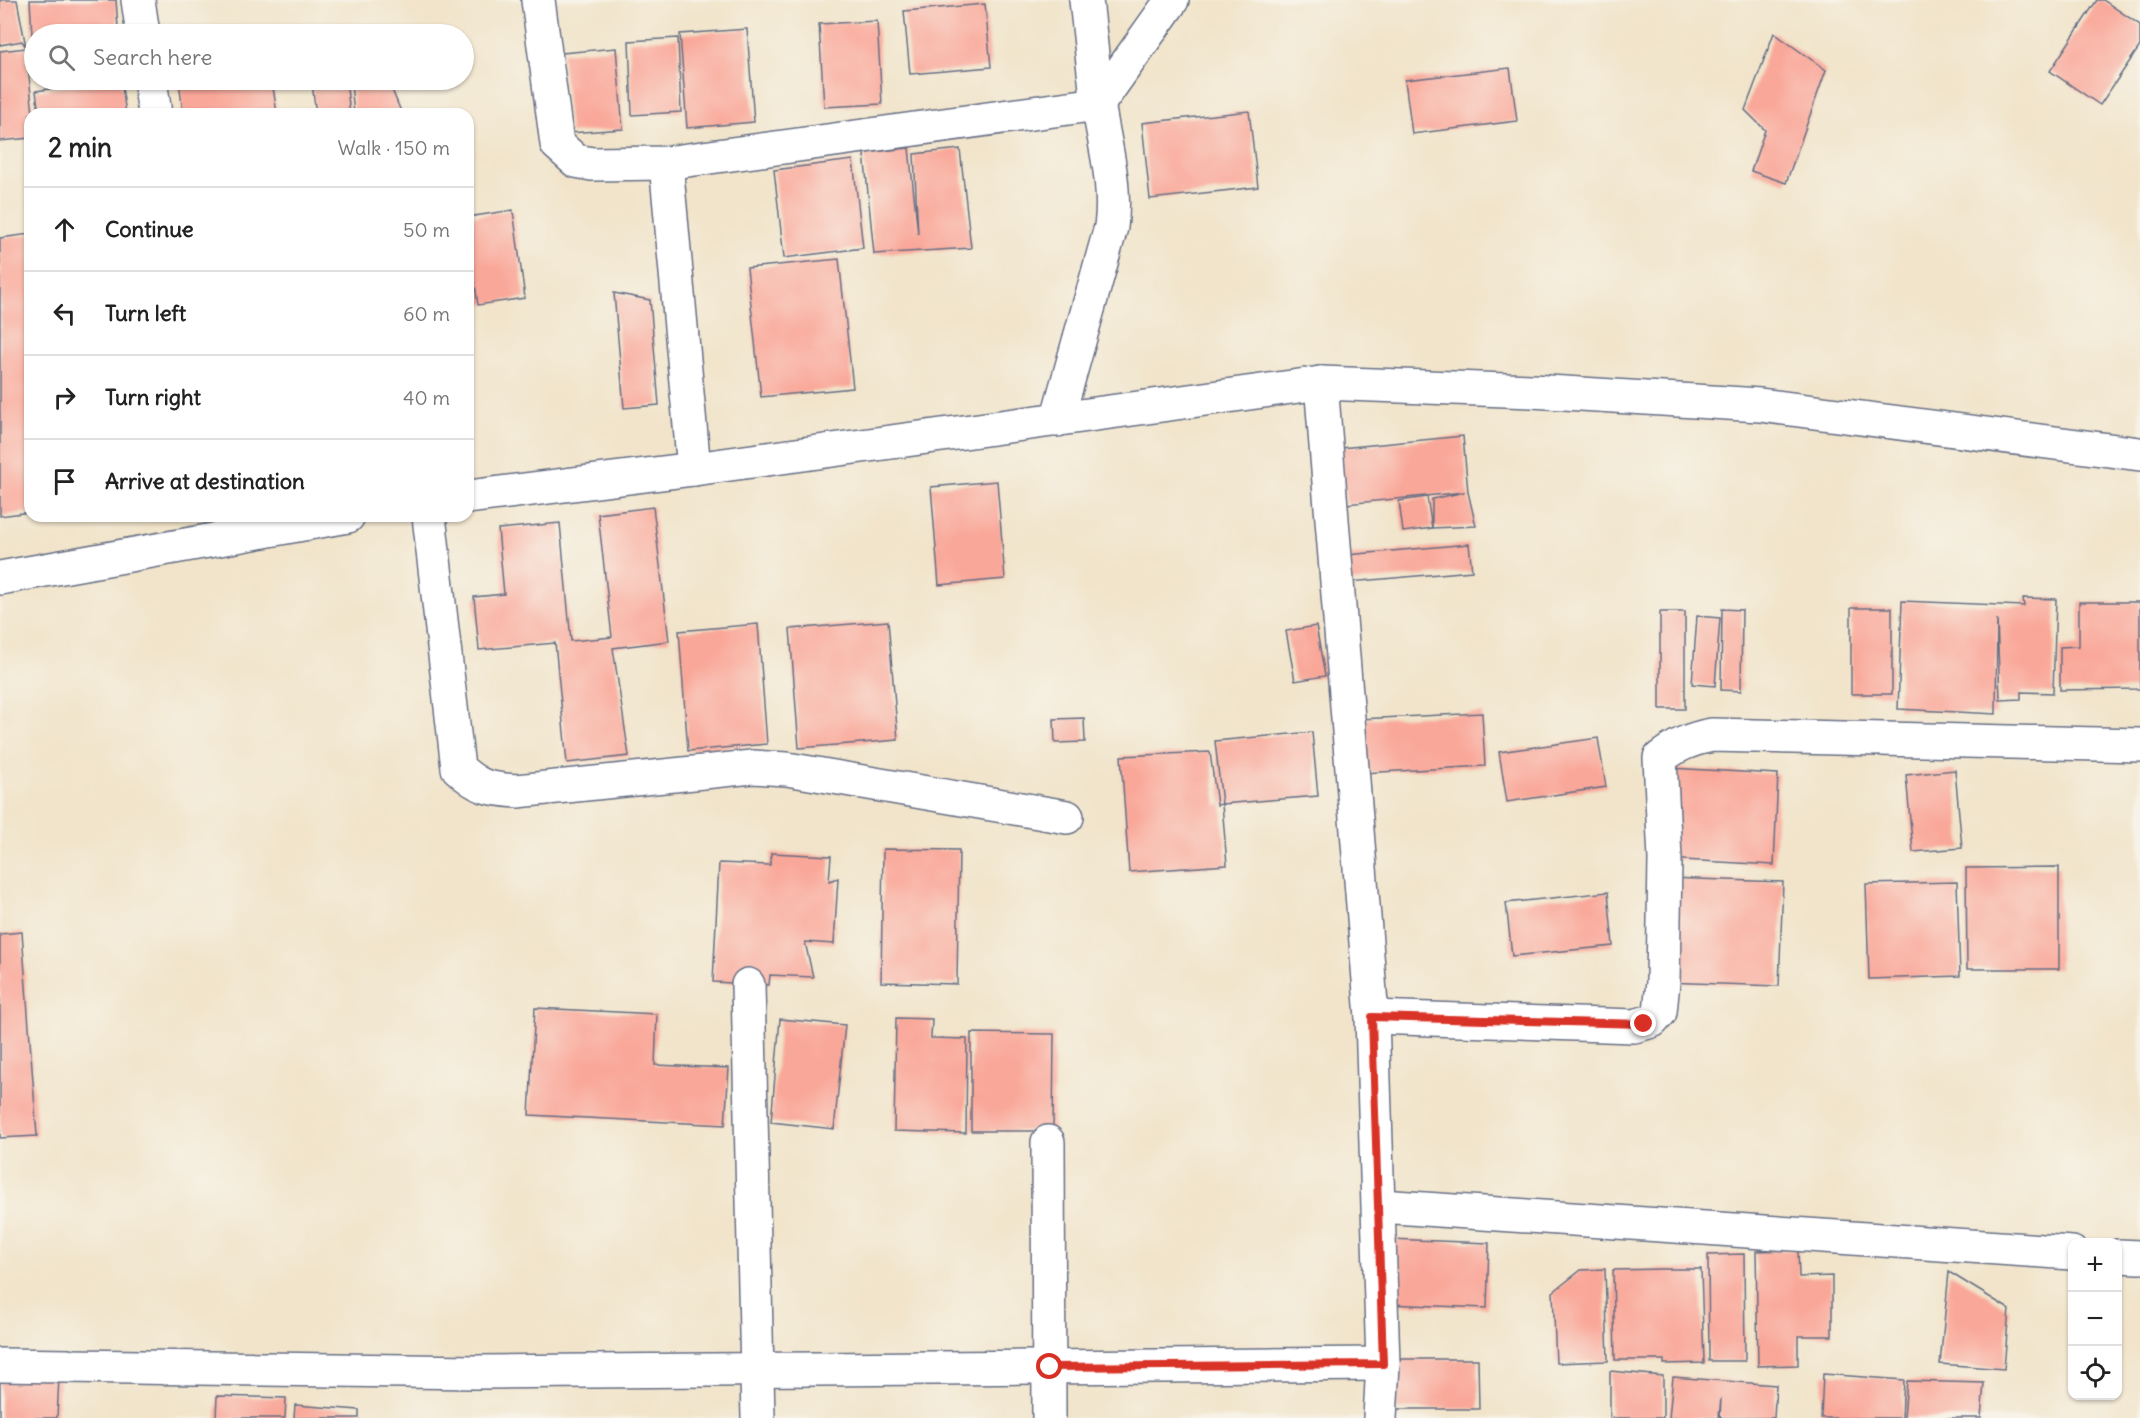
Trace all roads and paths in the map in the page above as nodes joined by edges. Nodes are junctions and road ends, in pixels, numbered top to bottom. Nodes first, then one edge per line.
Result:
1 (138, 0) edge
2 (538, 0) edge
3 (1086, 0) edge
4 (1172, 0) edge
5 (142, 24) edge
6 (151, 90) edge
7 (1098, 104) junction
8 (154, 108) edge
9 (666, 163) junction
10 (1321, 383) junction
11 (1057, 420) junction
12 (2140, 454) edge
13 (694, 470) junction
14 (474, 496) edge
15 (278, 522) edge
16 (430, 522) edge
17 (219, 527) edge
18 (0, 578) edge
19 (2140, 745) edge
20 (1067, 817) dead end
21 (748, 985) dead end
22 (1372, 1017) junction
23 (1048, 1142) dead end
24 (1380, 1206) junction
25 (2068, 1253) edge
26 (2122, 1256) edge
27 (2140, 1257) edge
28 (1383, 1364) junction
29 (0, 1365) edge
30 (1050, 1367) junction
31 (757, 1370) junction
32 (758, 1418) edge
33 (1049, 1418) edge
34 (1380, 1418) edge

1 - 5 street
2 - 9 street
3 - 7 street
4 - 7 street
6 - 8 street
7 - 9 street
7 - 11 street
9 - 13 street
10 - 11 street
10 - 12 street
10 - 22 street
11 - 13 street
13 - 14 street
15 - 17 street
16 - 20 street
17 - 18 street
19 - 22 street
21 - 31 street
22 - 24 street
23 - 30 street
24 - 25 street
24 - 28 street
26 - 27 street
28 - 30 street
28 - 34 street
29 - 31 street
30 - 31 street
30 - 33 street
31 - 32 street

